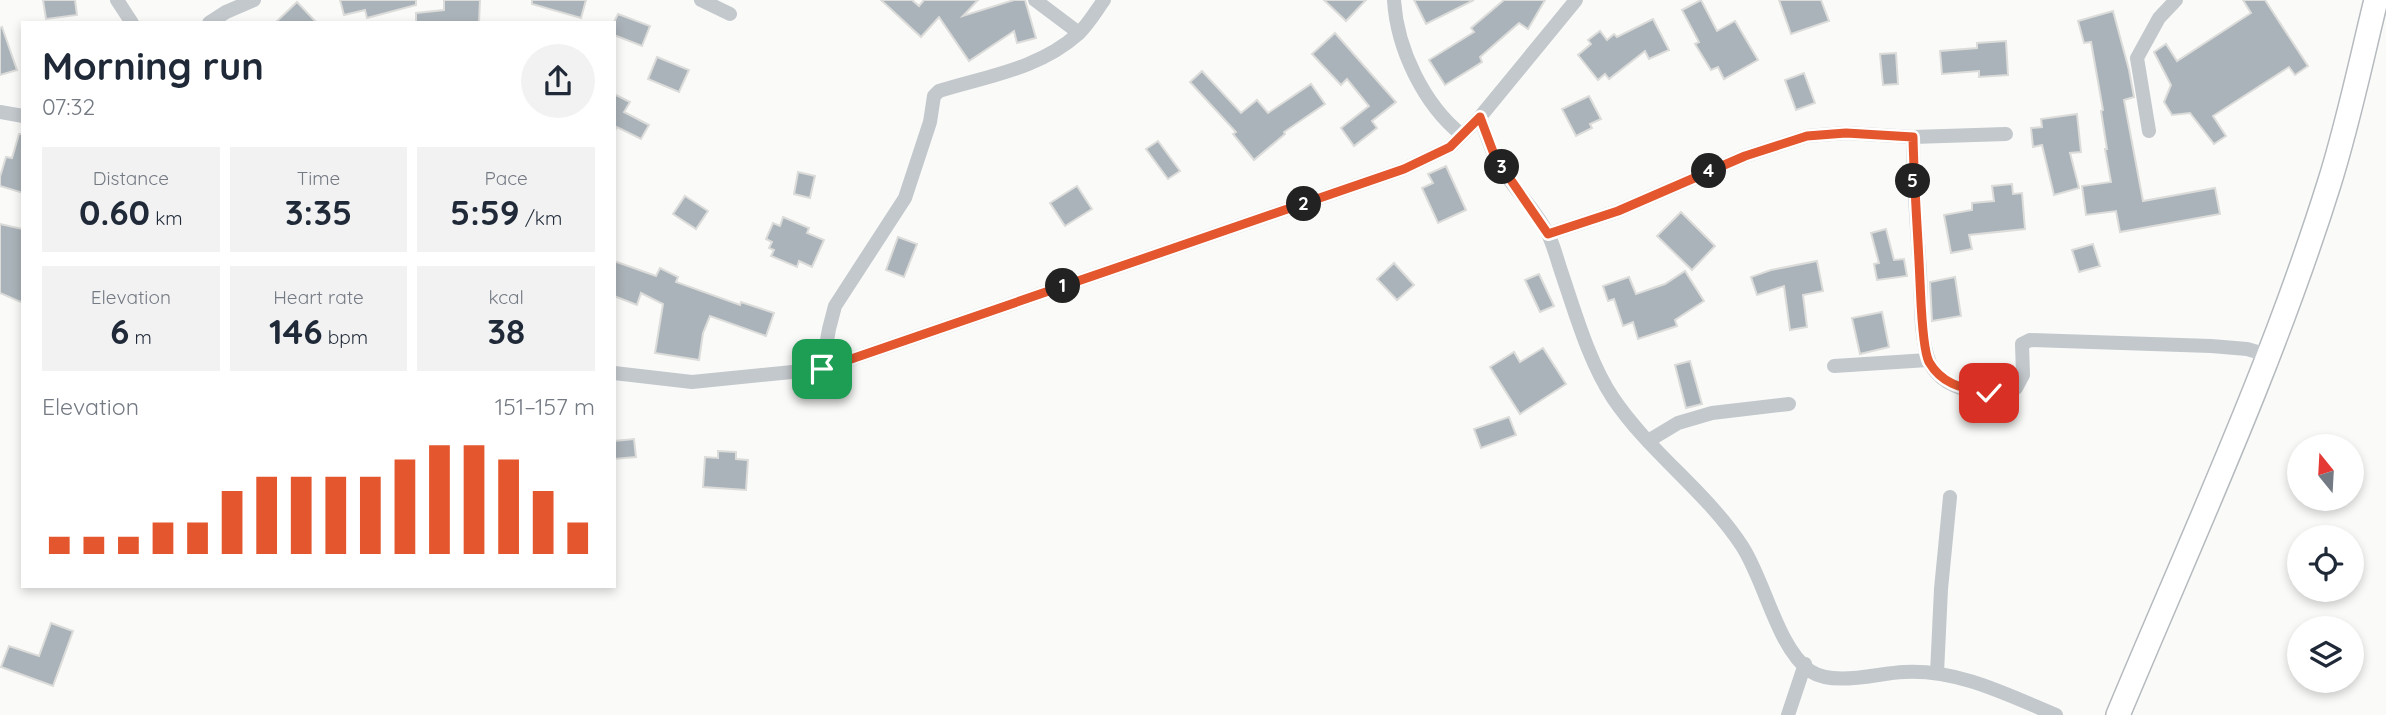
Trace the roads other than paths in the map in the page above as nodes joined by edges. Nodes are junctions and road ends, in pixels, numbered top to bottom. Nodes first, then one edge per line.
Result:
1 (117, 0) edge
2 (254, 0) edge
3 (701, 0) edge
4 (1035, 0) edge
5 (1104, 0) edge
6 (1394, 0) edge
7 (1576, 0) edge
8 (2176, 0) edge
9 (2376, 0) edge
10 (730, 14) dead end
11 (131, 21) edge
12 (212, 21) edge
13 (1079, 33) junction
14 (0, 112) edge
15 (21, 116) edge
16 (1480, 117) junction
17 (2149, 131) dead end
18 (2006, 134) dead end
19 (1462, 135) junction
20 (1913, 137) junction
21 (1548, 234) junction
22 (2268, 355) junction
23 (1928, 360) junction
24 (1834, 366) dead end
25 (822, 369) junction
26 (616, 373) edge
27 (1789, 404) dead end
28 (1648, 441) junction
29 (1950, 497) dead end
30 (1805, 664) junction
31 (1937, 673) junction
32 (1788, 715) edge
33 (2056, 715) edge
34 (2118, 715) edge

1 - 11 street
2 - 12 street
3 - 10 street
4 - 13 street
5 - 13 street
6 - 19 street
7 - 16 street
8 - 17 street
9 - 22 main road
13 - 25 street
14 - 15 street
16 - 19 street
16 - 21 street
18 - 20 street
19 - 25 street
20 - 21 street
20 - 23 street
21 - 28 street
22 - 23 street
22 - 34 main road
23 - 24 street
25 - 26 street
27 - 28 street
28 - 30 street
29 - 31 street
30 - 31 street
30 - 32 street
31 - 33 street

